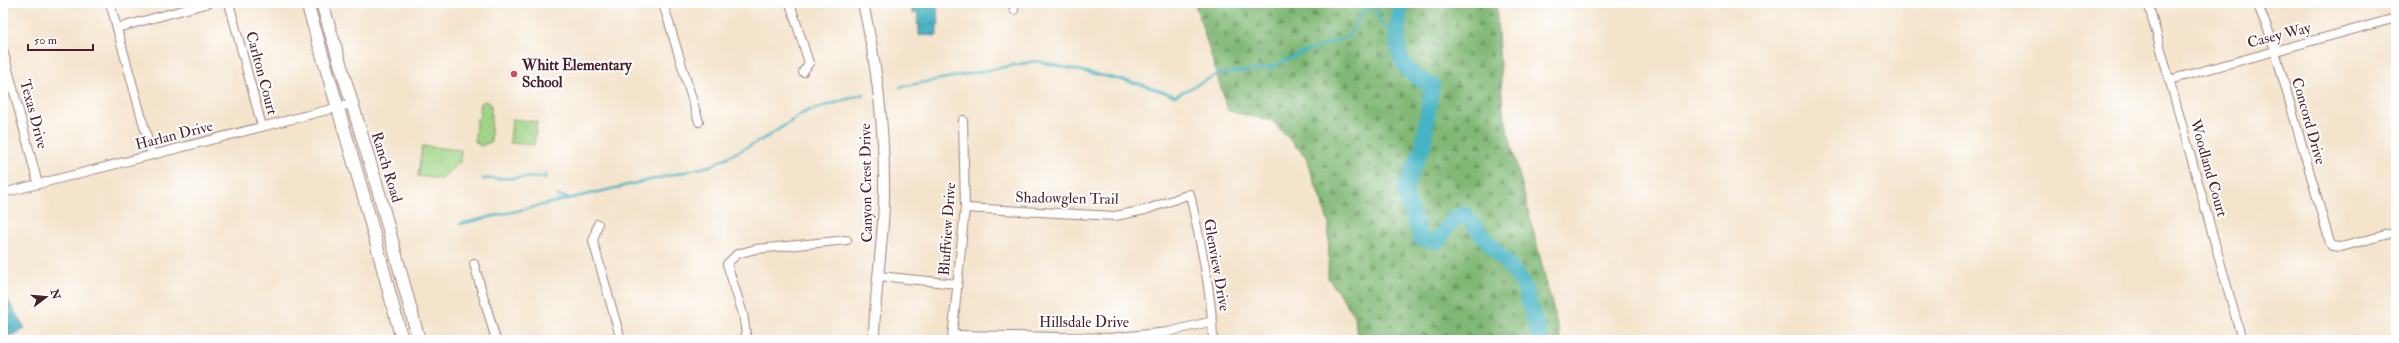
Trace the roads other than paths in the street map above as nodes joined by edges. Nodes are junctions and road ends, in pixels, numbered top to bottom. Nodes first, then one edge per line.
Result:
1 (110, 3) edge
2 (209, 3) edge
3 (229, 3) edge
4 (307, 3) edge
5 (322, 3) edge
6 (663, 3) edge
7 (790, 3) edge
8 (863, 3) edge
9 (2148, 3) edge
10 (2257, 3) edge
11 (2396, 18) edge
12 (117, 28) junction
13 (3, 50) edge
14 (2274, 51) junction
15 (803, 72) dead end
16 (2169, 80) junction
17 (351, 104) junction
18 (337, 108) junction
19 (963, 120) dead end
20 (699, 122) dead end
21 (262, 127) junction
22 (152, 155) junction
23 (38, 184) junction
24 (3, 193) edge
25 (1190, 194) joint
26 (965, 208) junction
27 (598, 224) dead end
28 (2396, 232) edge
29 (847, 240) dead end
30 (474, 264) dead end
31 (880, 276) junction
32 (957, 284) junction
33 (1213, 321) junction
34 (952, 337) edge
35 (1075, 339) edge
36 (402, 340) edge
37 (419, 340) edge
38 (496, 340) edge
39 (622, 340) edge
40 (747, 340) edge
41 (874, 340) edge
42 (1213, 340) edge
43 (2242, 340) edge

1 - 12 street
2 - 12 street
3 - 21 street, Carlton Court
4 - 18 main road, Ranch Road
5 - 17 main road, Ranch Road
6 - 20 street
7 - 15 street
8 - 31 street, Canyon Crest Drive
9 - 16 street, Woodland Court
10 - 14 street, Concord Drive
11 - 14 street, Casey Way
12 - 22 street
13 - 23 street, Texas Drive
14 - 16 street, Casey Way
14 - 28 street, Concord Drive
16 - 43 street, Woodland Court
17 - 18 street, Harlan Drive
17 - 37 main road, Ranch Road
18 - 21 street, Harlan Drive
18 - 36 main road, Ranch Road
19 - 26 street, Bluffview Drive
21 - 22 street, Harlan Drive
22 - 23 street, Harlan Drive
23 - 24 street, Harlan Drive
25 - 26 street, Shadowglen Trail
25 - 33 street, Glenview Drive
26 - 32 street, Bluffview Drive
27 - 39 street
29 - 40 street
30 - 38 street
31 - 32 street
31 - 41 street, Canyon Crest Drive
32 - 34 street, Bluffview Drive
33 - 35 street, Hillsdale Drive
33 - 42 street, Glenview Drive
34 - 35 street, Hillsdale Drive

